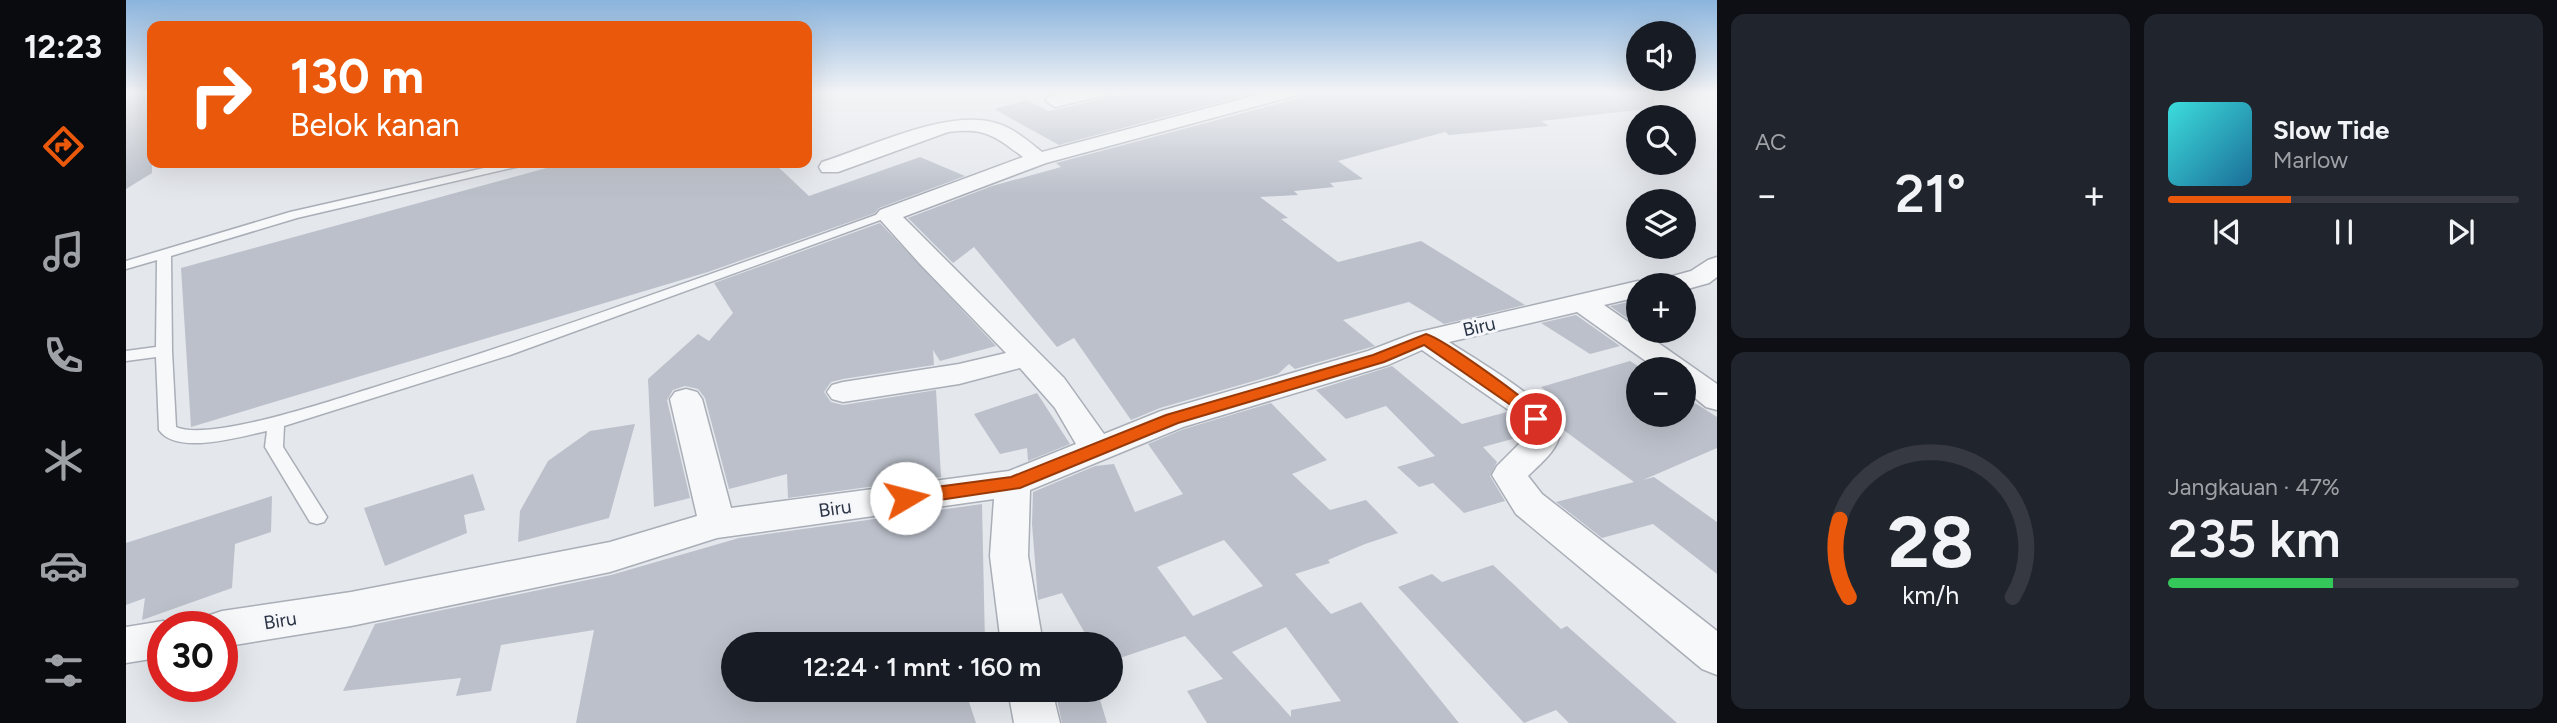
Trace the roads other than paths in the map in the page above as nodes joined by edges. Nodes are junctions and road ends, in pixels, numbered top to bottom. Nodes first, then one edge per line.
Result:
1 (952, 126) edge
2 (981, 126) edge
3 (1147, 126) edge
4 (1039, 159) junction
5 (830, 167) dead end
6 (498, 168) edge
7 (887, 215) junction
8 (164, 255) junction
9 (126, 265) edge
10 (1717, 265) edge
11 (1696, 278) edge
12 (1626, 292) edge
13 (1583, 303) junction
14 (1426, 339) junction
15 (164, 351) junction
16 (126, 356) edge
17 (1027, 357) junction
18 (1659, 357) edge
19 (1696, 383) edge
20 (843, 392) dead end
21 (686, 399) dead end
22 (1717, 400) edge
23 (276, 422) junction
24 (1095, 450) junction
25 (1013, 484) junction
26 (317, 517) dead end
27 (717, 524) junction
28 (238, 627) edge
29 (1019, 632) edge
30 (147, 642) edge
31 (126, 645) edge
32 (1717, 656) edge
33 (1033, 702) edge
34 (1037, 723) edge

1 - 5 street
2 - 4 street
3 - 4 street
4 - 7 street
6 - 8 lane
7 - 17 street
7 - 23 lane
8 - 9 lane
8 - 15 lane
10 - 11 street
12 - 13 street, Biru
13 - 14 street, Biru
13 - 18 street
14 - 24 street, Biru
14 - 32 street
15 - 16 lane
15 - 23 lane
17 - 20 street
17 - 24 street
19 - 22 street
21 - 27 street
23 - 26 lane
24 - 25 street, Biru
25 - 27 street, Biru
25 - 29 street
27 - 28 street, Biru
30 - 31 street
33 - 34 street

